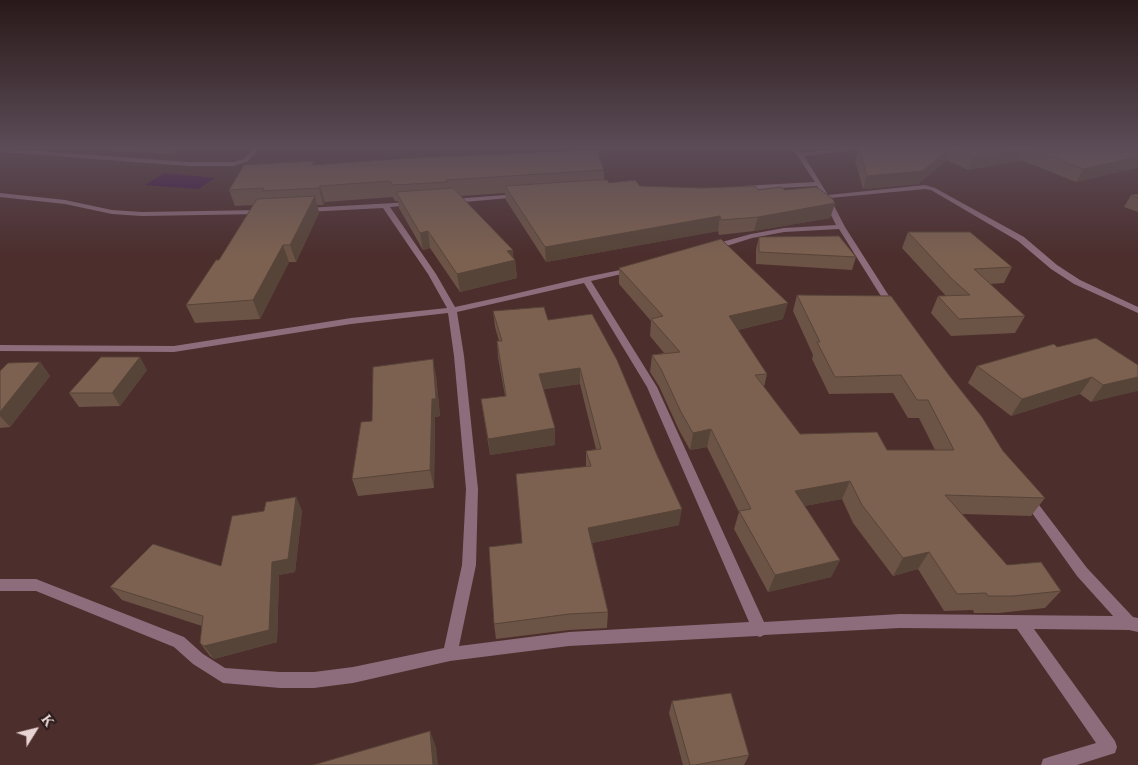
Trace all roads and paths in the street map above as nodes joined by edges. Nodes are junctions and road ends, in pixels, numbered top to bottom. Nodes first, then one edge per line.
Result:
1 (819, 184) joint
2 (731, 189) edge
3 (0, 194) edge
4 (522, 196) edge
5 (825, 198) junction
6 (442, 202) edge
7 (418, 204) edge
8 (385, 205) junction
9 (302, 210) edge
10 (273, 211) edge
11 (841, 227) junction
12 (707, 248) edge
13 (644, 266) edge
14 (586, 280) junction
15 (452, 310) junction
16 (1138, 310) edge
17 (897, 314) edge
18 (0, 348) edge
19 (1025, 494) edge
20 (0, 585) edge
21 (1021, 622) junction
22 (1134, 624) edge
23 (760, 630) junction
24 (450, 654) junction
25 (1048, 765) edge

1 - 2 street
1 - 5 street
3 - 10 street
4 - 6 street
5 - 11 street
5 - 16 street
7 - 8 street
8 - 9 street
8 - 15 street
11 - 12 street
11 - 17 street
13 - 14 street
14 - 15 street
14 - 23 street
15 - 18 street
15 - 24 street
19 - 22 street
20 - 24 street
21 - 22 street
21 - 23 street
21 - 25 street
23 - 24 street

